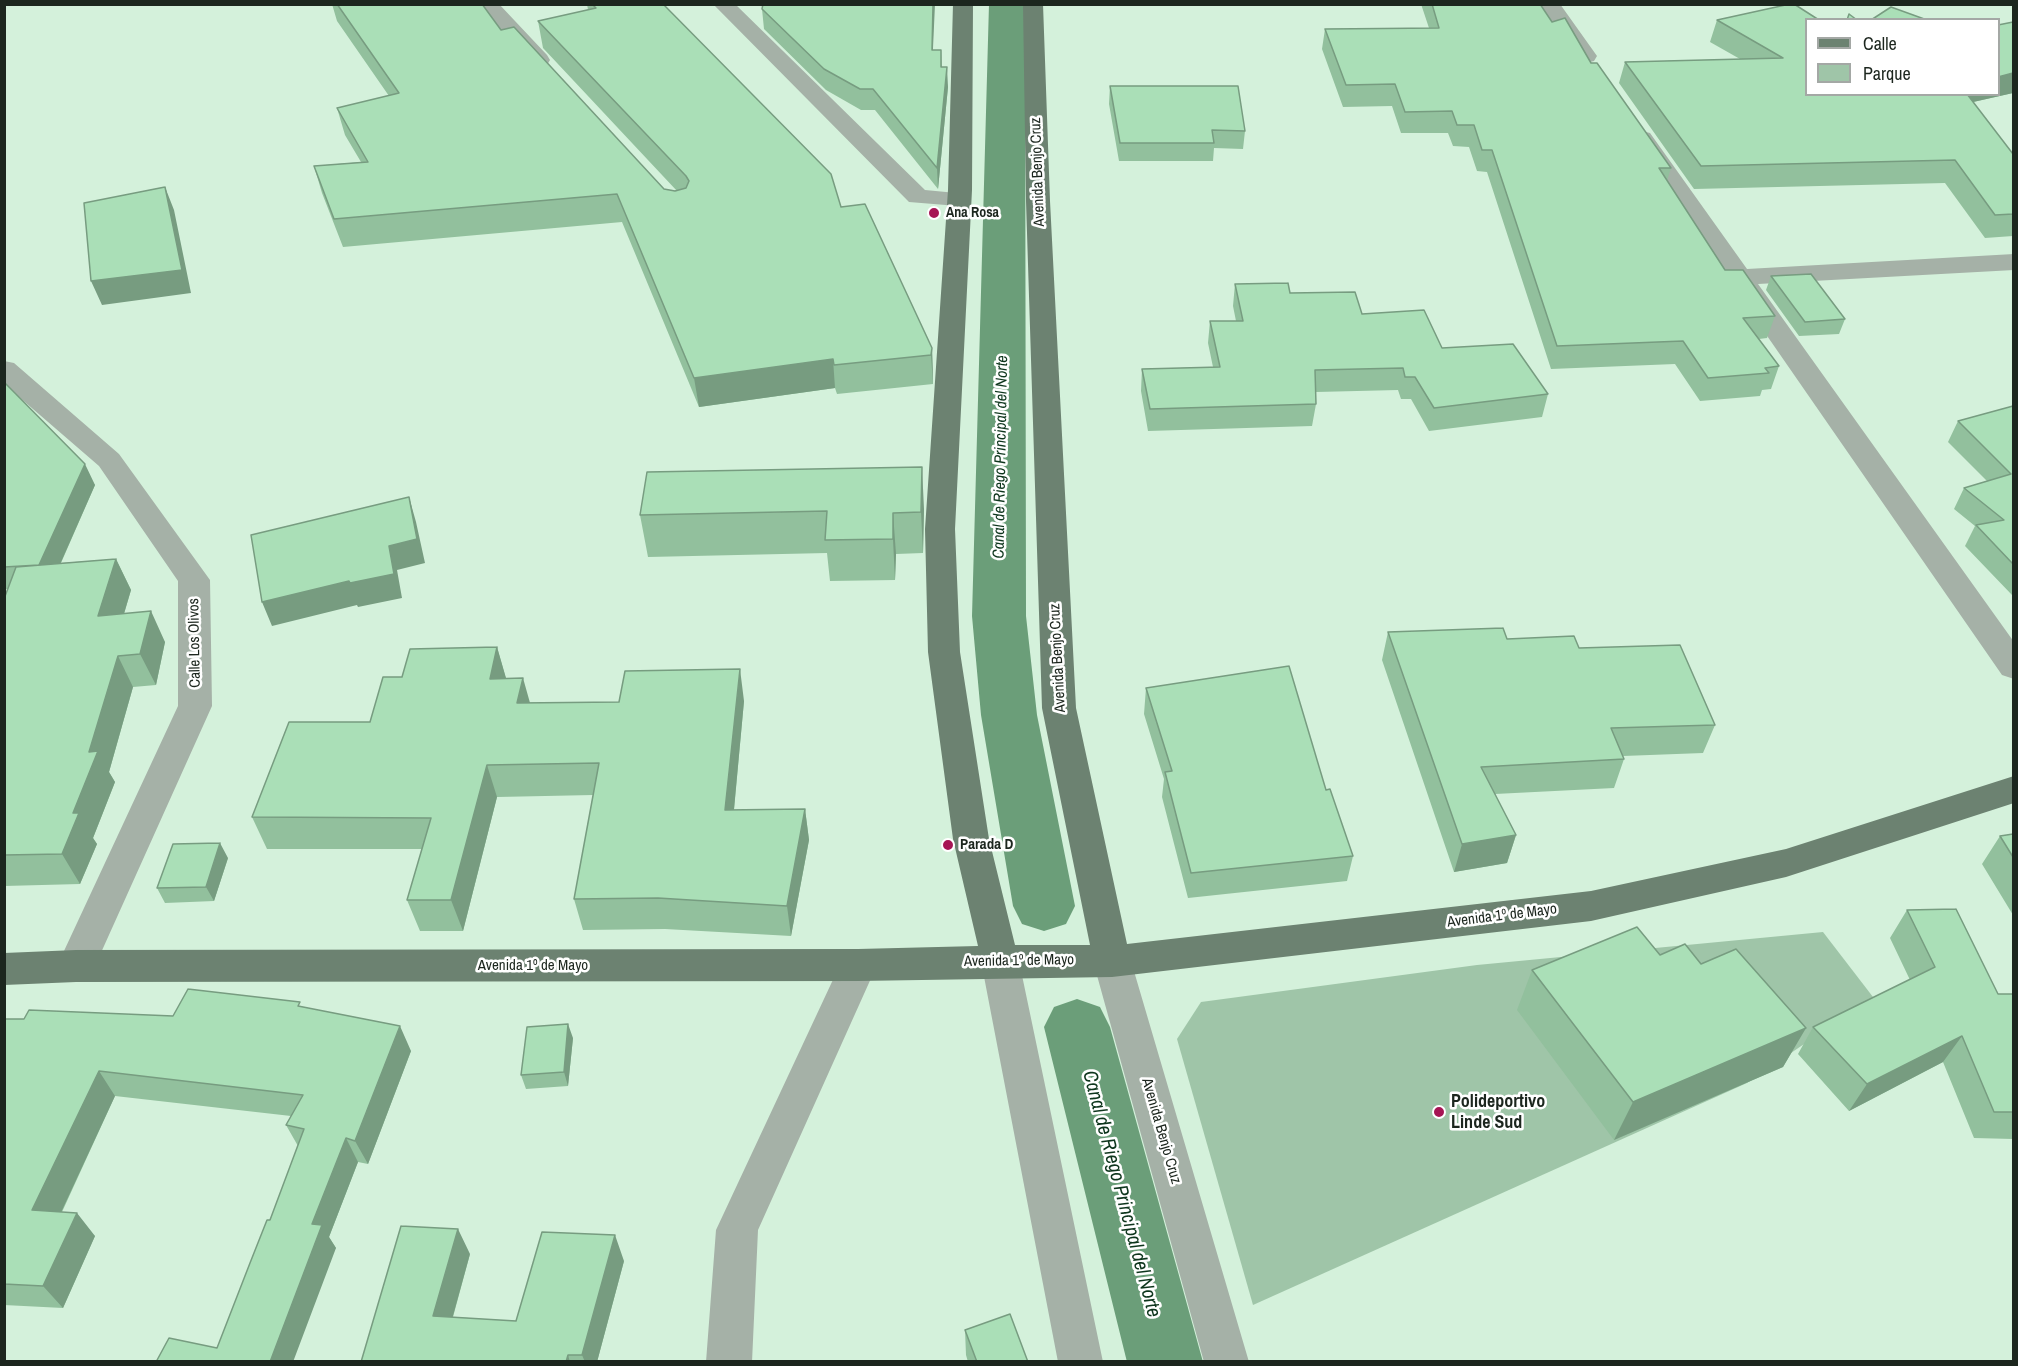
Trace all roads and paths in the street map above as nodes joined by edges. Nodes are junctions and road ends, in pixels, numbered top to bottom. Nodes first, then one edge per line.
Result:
1 (487, 4) edge
2 (723, 4) edge
3 (963, 4) edge
4 (1033, 4) edge
5 (1550, 4) edge
6 (1597, 73) edge
7 (556, 79) edge
8 (1631, 121) edge
9 (958, 199) junction
10 (2013, 262) edge
11 (1739, 277) junction
12 (4, 369) edge
13 (2013, 667) edge
14 (2013, 789) edge
15 (1000, 961) junction
16 (1112, 961) junction
17 (76, 966) junction
18 (858, 966) junction
19 (4, 969) edge
20 (729, 1362) edge
21 (1081, 1362) edge
22 (1227, 1362) edge

1 - 7 street
2 - 9 street
3 - 9 main road
4 - 16 main road, Avenida Benjo Cruz
5 - 6 street
8 - 11 street
9 - 15 main road
10 - 11 street
11 - 13 street
12 - 17 street, Calle Los Olivos
14 - 16 main road, Avenida 1º de Mayo
15 - 16 main road, Avenida 1º de Mayo
15 - 18 main road, Avenida 1º de Mayo
15 - 21 street
16 - 22 street, Avenida Benjo Cruz
17 - 18 main road, Avenida 1º de Mayo
17 - 19 main road, Avenida 1º de Mayo
18 - 20 street

